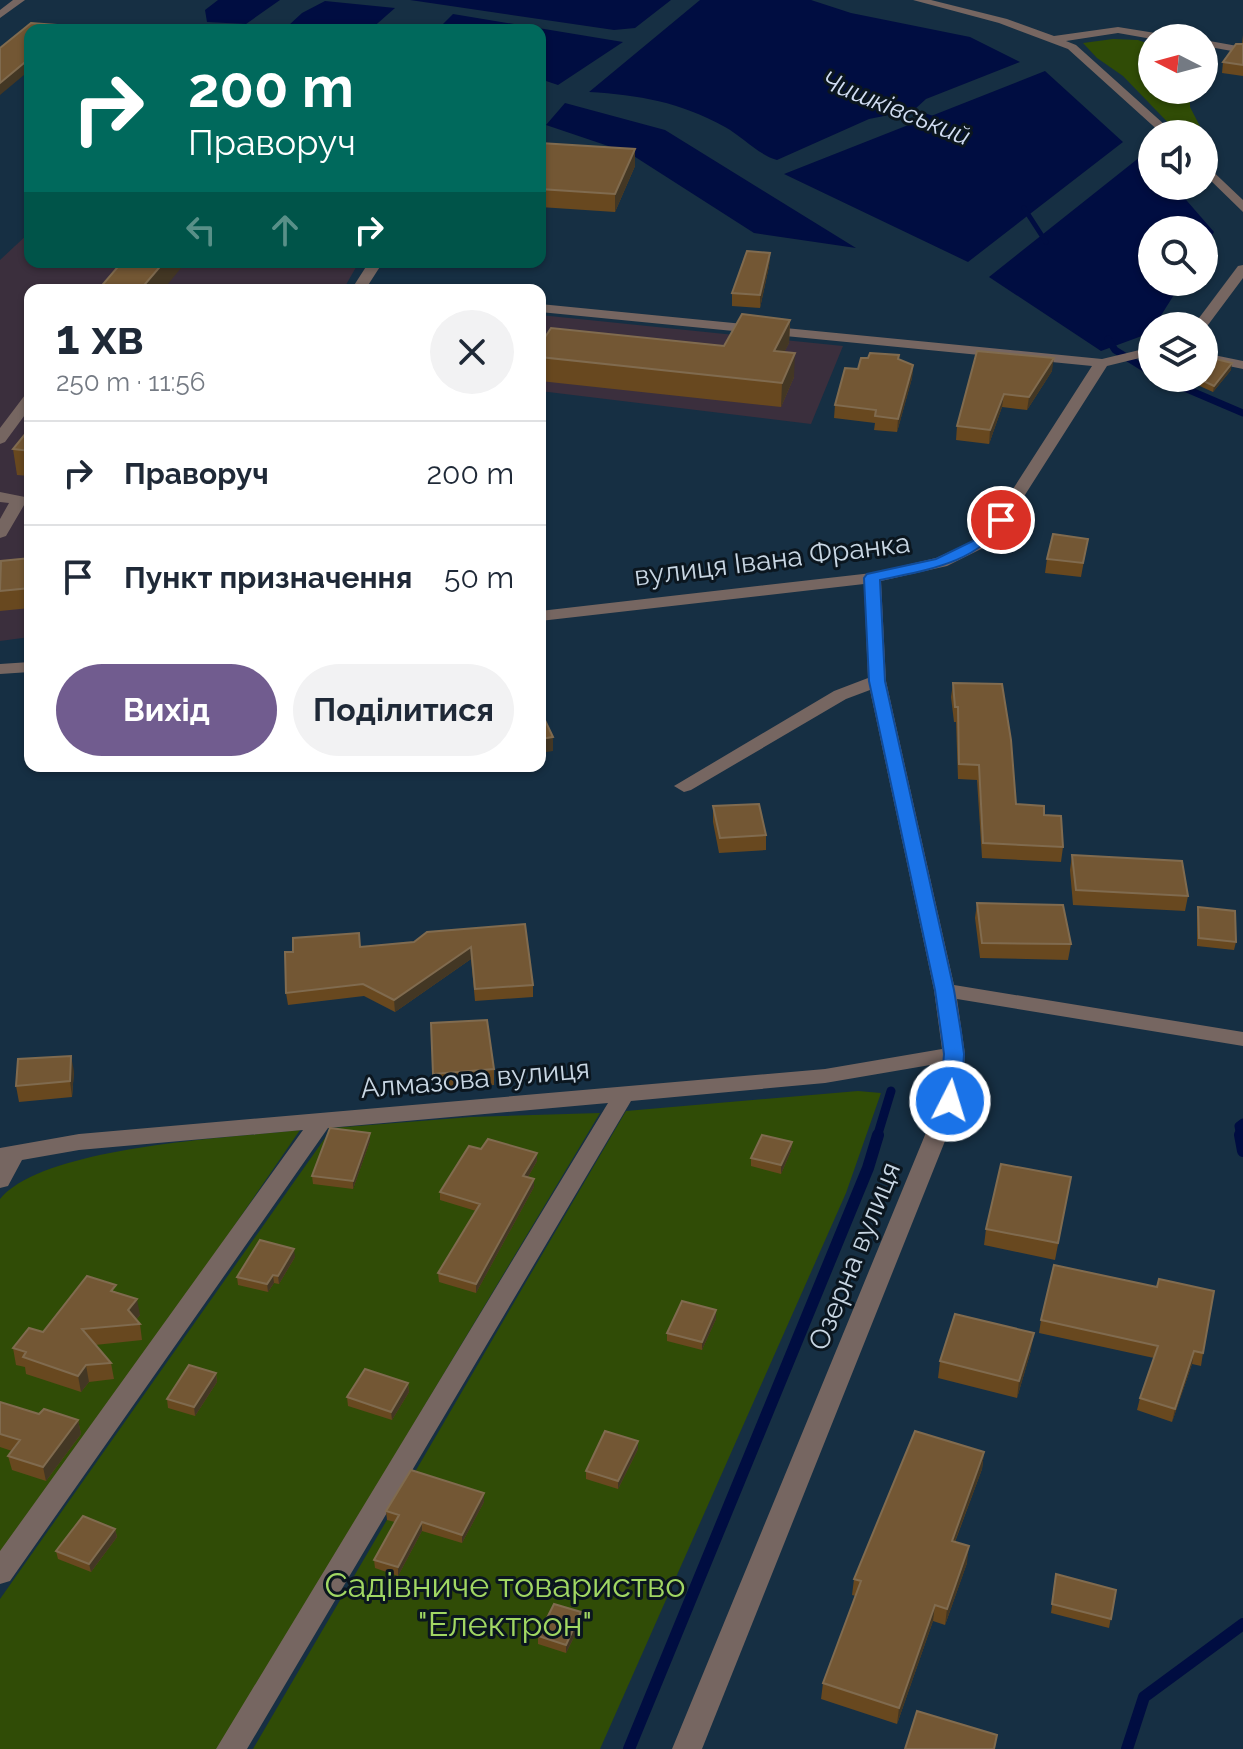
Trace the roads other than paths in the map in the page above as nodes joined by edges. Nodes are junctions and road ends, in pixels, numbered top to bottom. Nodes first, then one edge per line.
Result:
1 (20, 0) edge
2 (918, 0) edge
3 (0, 15) edge
4 (1138, 33) edge
5 (1053, 40) junction
6 (1218, 46) edge
7 (1243, 50) edge
8 (1153, 120) edge
9 (1218, 182) edge
10 (1243, 208) edge
11 (1243, 269) edge
12 (546, 309) edge
13 (1211, 312) edge
14 (1138, 354) edge
15 (1218, 360) edge
16 (1109, 361) junction
17 (1243, 365) edge
18 (24, 406) edge
19 (0, 439) edge
20 (0, 497) edge
21 (0, 533) edge
22 (872, 578) junction
23 (546, 615) edge
24 (24, 667) edge
25 (0, 669) edge
26 (877, 681) junction
27 (684, 786) dead end
28 (945, 990) junction
29 (1243, 1039) edge
30 (954, 1054) junction
31 (623, 1096) junction
32 (321, 1121) junction
33 (6, 1156) edge
34 (0, 1180) edge
35 (0, 1573) edge
36 (231, 1749) edge
37 (687, 1749) edge

1 - 3 street
2 - 5 street
4 - 5 street
5 - 8 street
6 - 7 street
9 - 10 street
11 - 13 street
12 - 16 street
14 - 16 street
15 - 17 street
16 - 22 street, вулиця Івана Франка
18 - 19 street
20 - 21 street
22 - 23 street, вулиця Івана Франка
22 - 26 street, Озерна вулиця
24 - 25 street
26 - 27 street
26 - 28 street, Озерна вулиця
28 - 29 street
28 - 30 street, Озерна вулиця
30 - 31 street, Алмазова вулиця
30 - 37 street, Озерна вулиця
31 - 32 street, Алмазова вулиця
31 - 36 street
32 - 33 street, Алмазова вулиця
32 - 35 street
33 - 34 street

